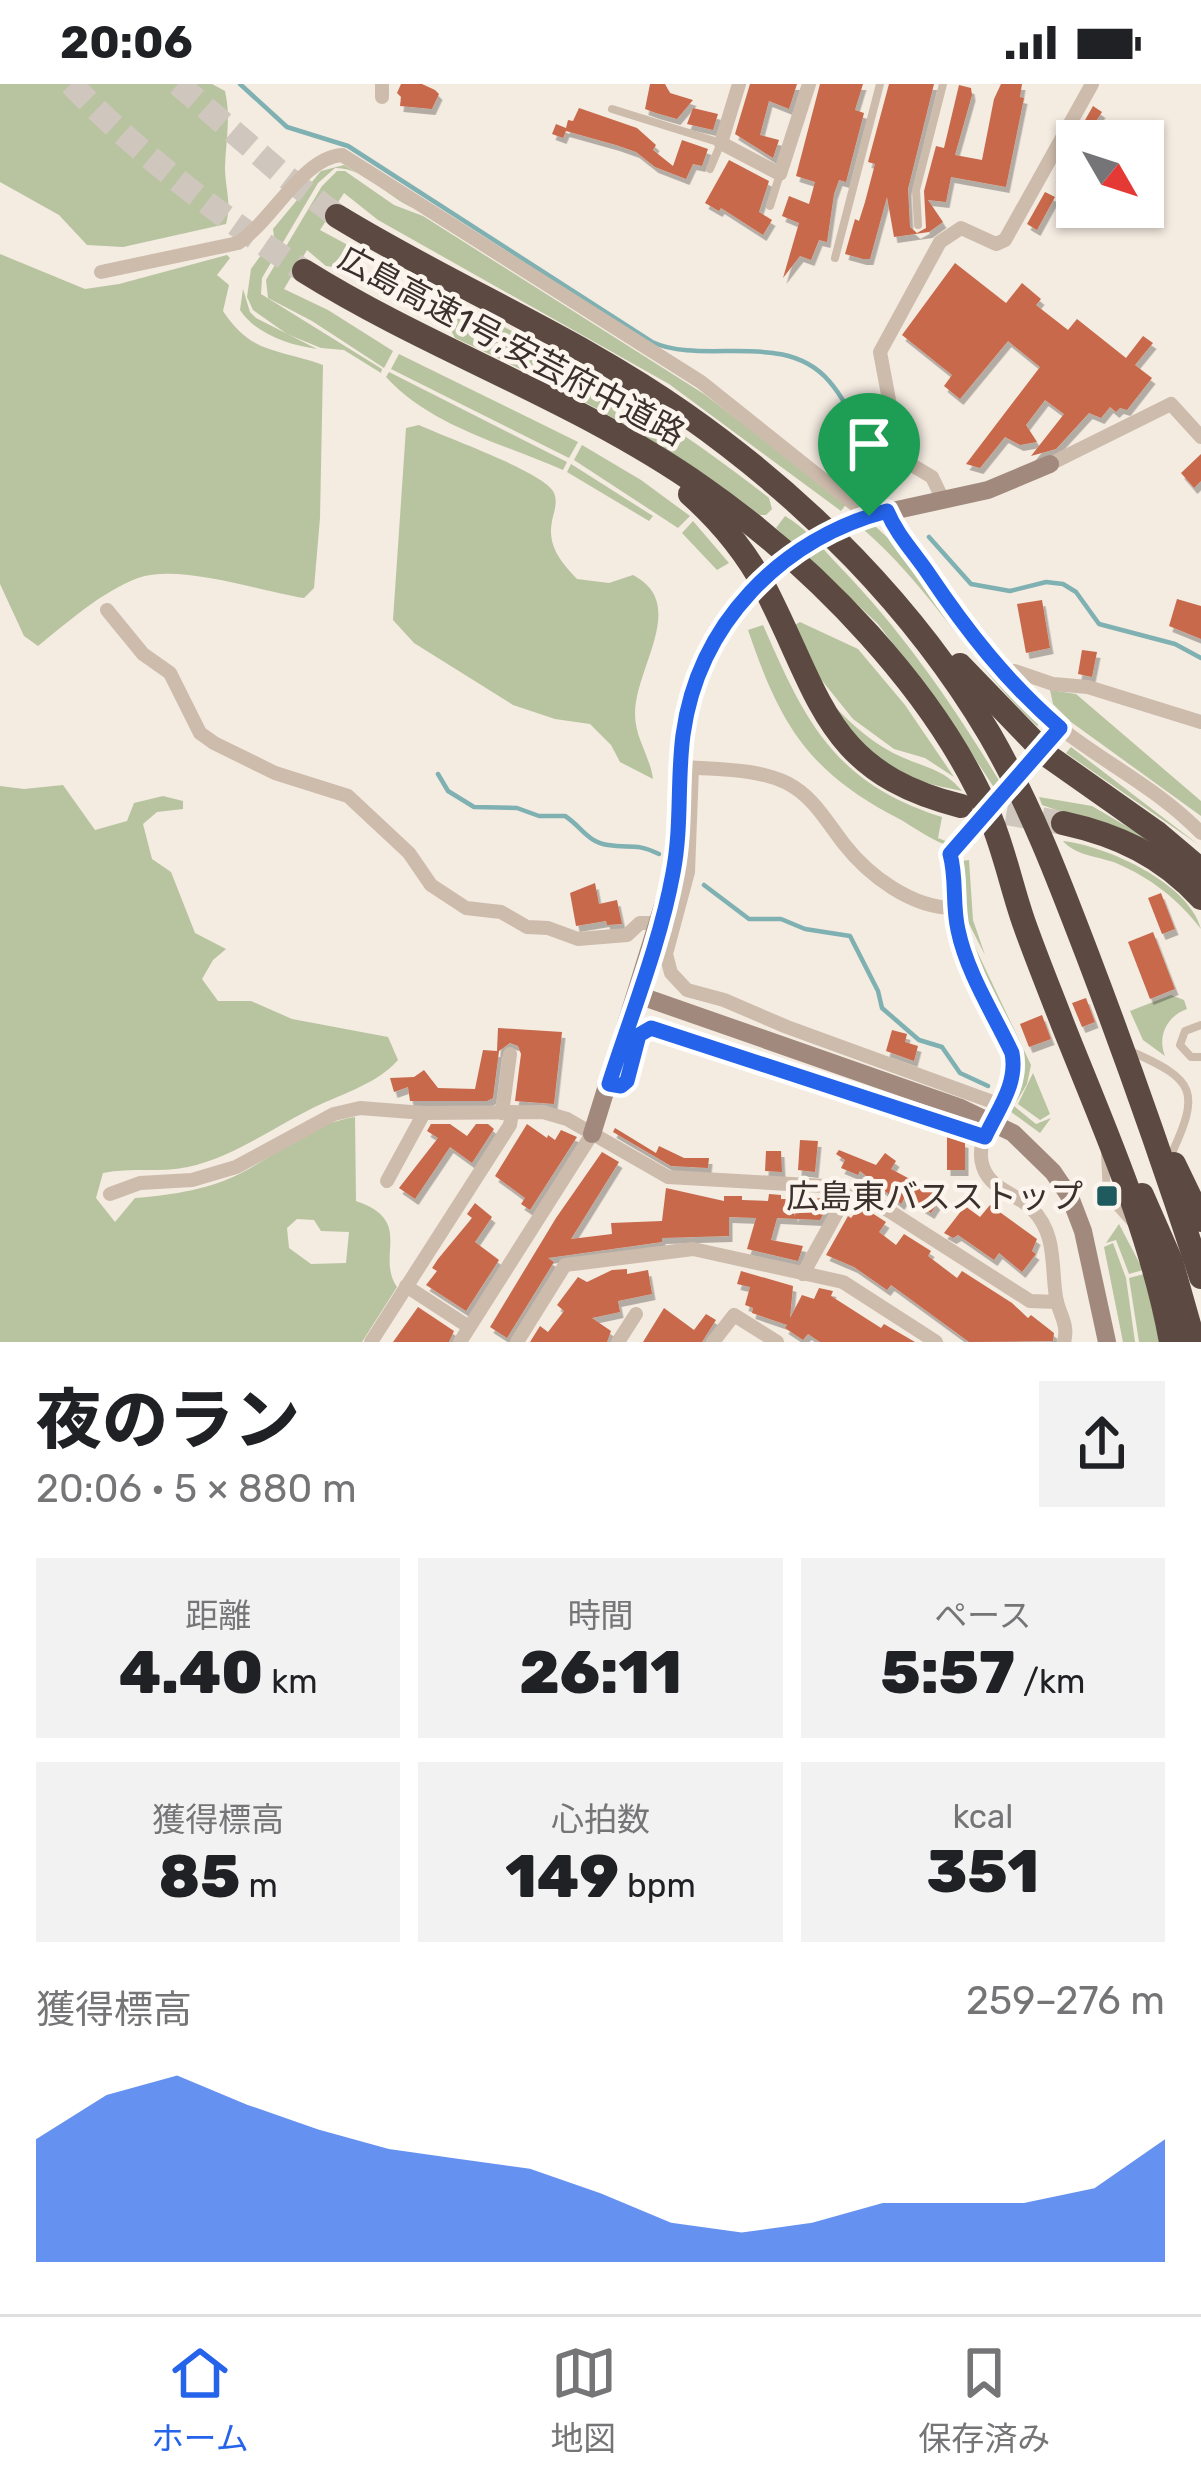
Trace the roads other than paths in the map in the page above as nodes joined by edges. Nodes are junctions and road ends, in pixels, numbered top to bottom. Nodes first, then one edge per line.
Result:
1 (739, 84) edge
2 (809, 84) edge
3 (880, 84) edge
4 (943, 84) edge
5 (1092, 84) edge
6 (612, 109) dead end
7 (721, 143) junction
8 (710, 169) dead end
9 (780, 175) junction
10 (770, 206) dead end
11 (338, 216) tunnel mouth
12 (918, 224) dead end
13 (835, 258) dead end
14 (304, 271) tunnel mouth
15 (101, 272) dead end
16 (464, 356) junction
17 (1201, 437) edge
18 (1050, 464) joint
19 (788, 495) junction
20 (943, 500) junction
21 (874, 515) junction
22 (106, 610) dead end
23 (1000, 672) junction
24 (1201, 722) edge
25 (1055, 733) junction
26 (686, 767) junction
27 (961, 806) tunnel mouth
28 (1063, 823) tunnel mouth
29 (1201, 832) edge
30 (1201, 870) edge
31 (1201, 898) edge
32 (954, 908) junction
33 (660, 923) junction
34 (638, 994) junction
35 (1201, 1025) edge
36 (1123, 1048) junction
37 (510, 1054) dead end
38 (1201, 1057) edge
39 (609, 1084) junction
40 (424, 1113) junction
41 (507, 1113) junction
42 (993, 1121) junction
43 (1105, 1130) junction
44 (592, 1134) junction
45 (1167, 1162) junction
46 (387, 1180) dead end
47 (850, 1189) junction
48 (110, 1195) dead end
49 (1201, 1220) edge
50 (803, 1274) junction
51 (1201, 1276) edge
52 (406, 1286) junction
53 (1057, 1302) junction
54 (636, 1314) dead end
55 (470, 1327) junction
56 (370, 1342) edge
57 (460, 1342) edge
58 (517, 1342) edge
59 (618, 1342) edge
60 (713, 1342) edge
61 (777, 1342) edge
62 (937, 1342) edge
63 (1064, 1342) edge
64 (1107, 1342) edge
65 (1171, 1342) edge
66 (1194, 1342) edge

1 - 7 street
2 - 9 street
3 - 13 lane
4 - 12 lane
5 - 20 street
6 - 7 lane
7 - 8 lane
7 - 9 street
9 - 10 lane
11 - 19 highway, 広島高速1号;安芸府中道路
14 - 16 highway, 広島高速1号;安芸府中道路
15 - 21 street
16 - 27 highway
16 - 43 highway, 広島高速1号;安芸府中道路
17 - 18 street
18 - 20 street
19 - 30 highway
19 - 36 highway, 広島高速1号;安芸府中道路
20 - 21 street
21 - 23 street
21 - 26 street, bridge
22 - 33 street
23 - 24 street
23 - 25 street
25 - 29 street
25 - 32 street, bridge
26 - 32 street
26 - 33 street
26 - 42 street
28 - 31 highway
32 - 42 street
33 - 34 street
34 - 39 street
34 - 42 street
35 - 38 lane
36 - 45 highway, 広島高速1号;安芸府中道路
36 - 45 lane
37 - 41 street
39 - 42 street
39 - 44 street
40 - 41 street
40 - 46 street
40 - 48 street
41 - 44 street
41 - 52 street
42 - 53 street
42 - 64 street
43 - 65 highway
43 - 66 highway
44 - 47 street
44 - 55 street
45 - 49 highway
45 - 51 highway
47 - 50 street
47 - 53 street
50 - 58 street
50 - 62 street
52 - 55 street
52 - 56 street
53 - 63 street
54 - 59 street
55 - 57 street
60 - 61 street

